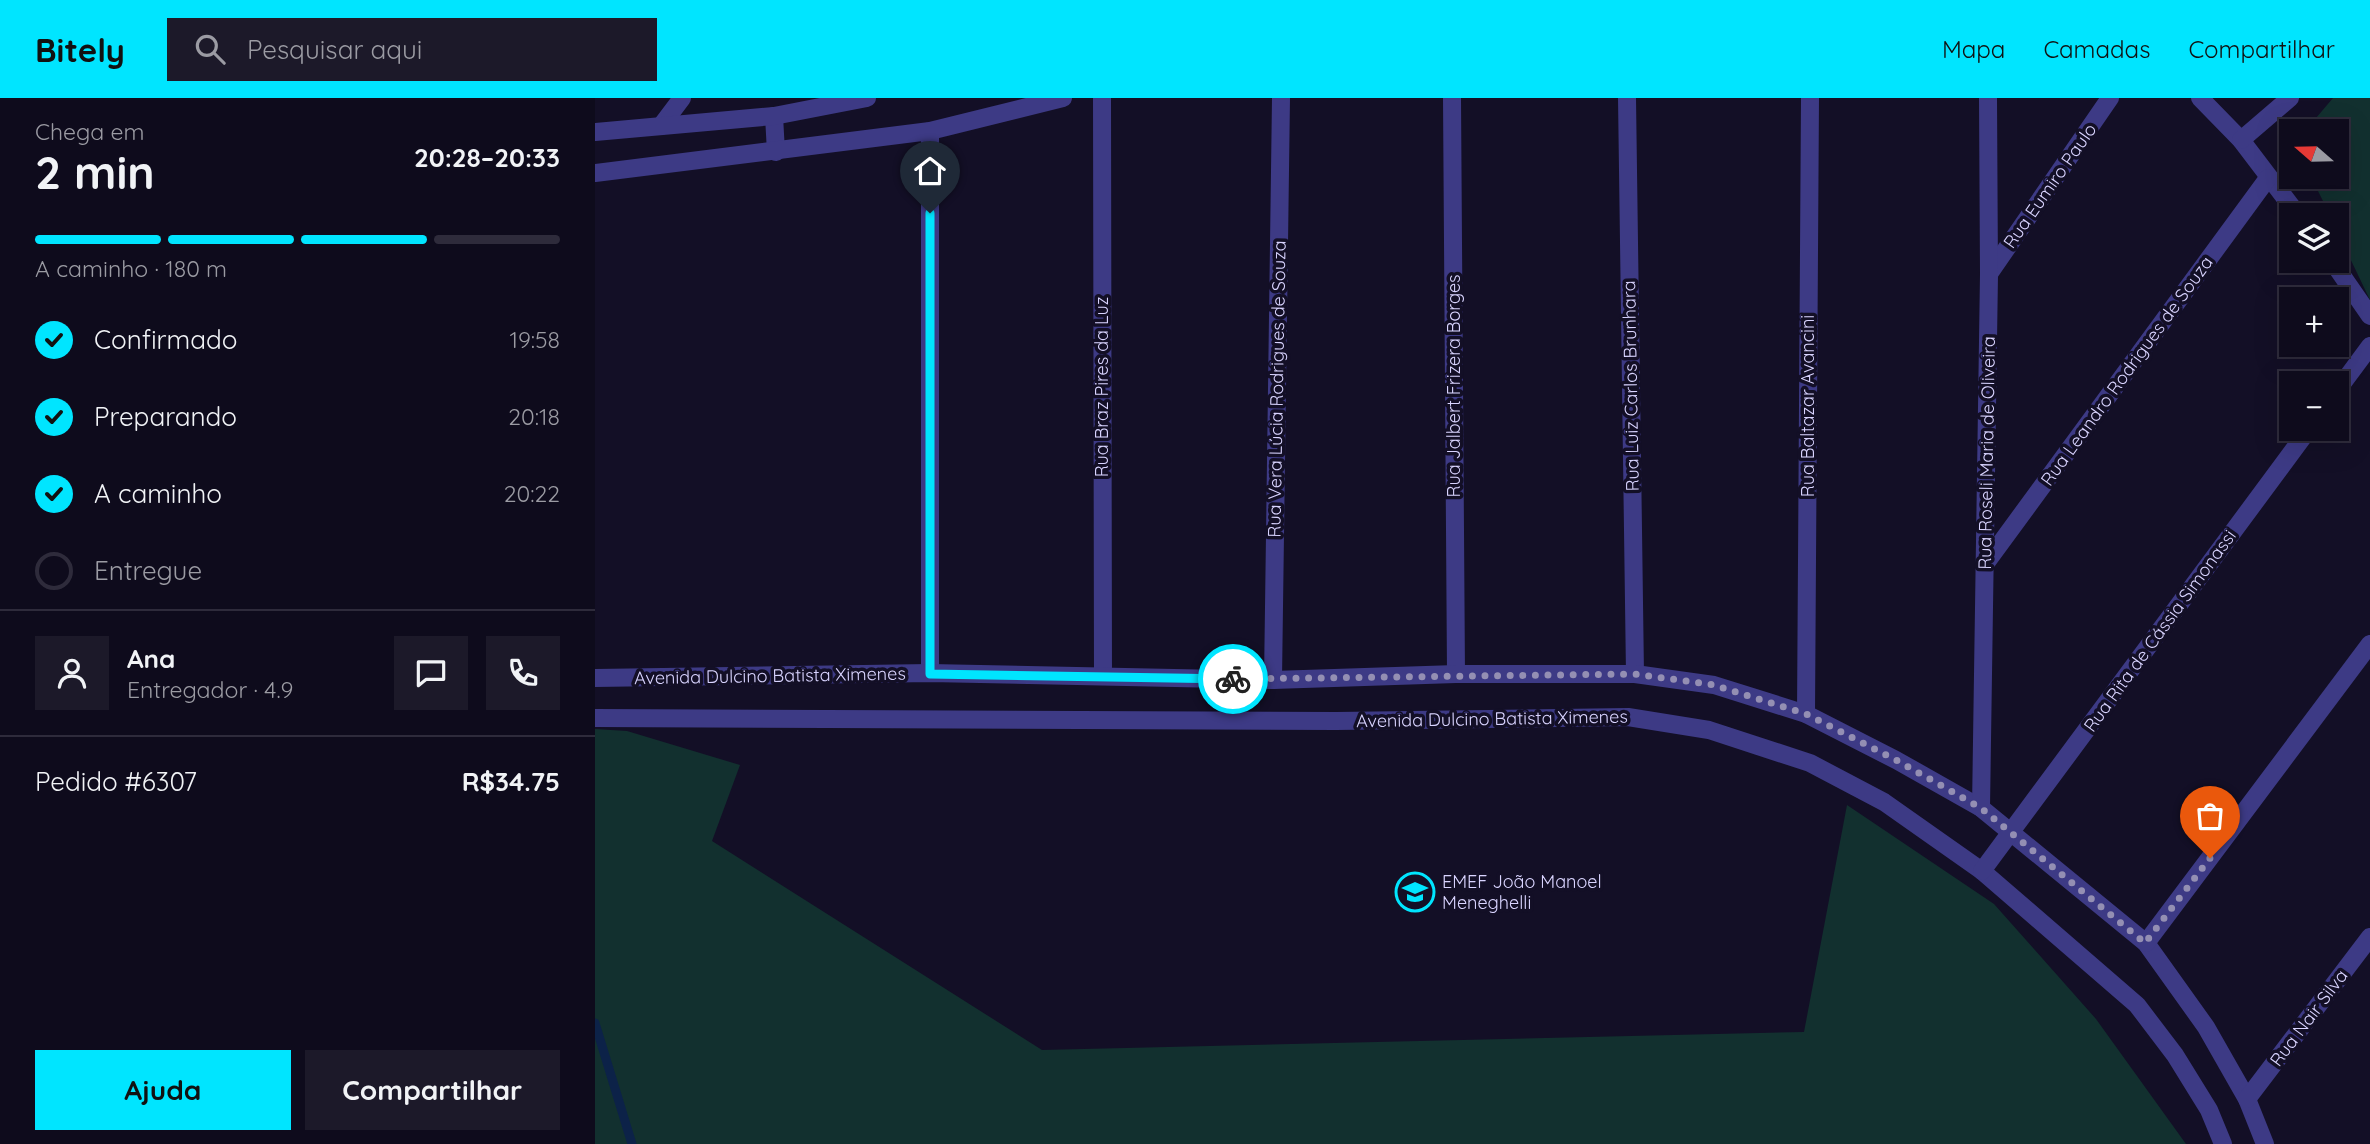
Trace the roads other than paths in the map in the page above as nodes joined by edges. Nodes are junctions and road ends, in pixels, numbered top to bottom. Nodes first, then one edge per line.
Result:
1 (682, 98) edge
2 (867, 98) edge
3 (1063, 98) edge
4 (1102, 98) edge
5 (1281, 98) edge
6 (1451, 98) edge
7 (1627, 98) edge
8 (1811, 98) edge
9 (1988, 98) edge
10 (2111, 98) edge
11 (2200, 98) edge
12 (2277, 102) edge
13 (775, 116) junction
14 (661, 126) junction
15 (930, 131) junction
16 (595, 132) edge
17 (2241, 140) junction
18 (776, 152) junction
19 (595, 173) edge
20 (2268, 178) junction
21 (2288, 203) edge
22 (2340, 273) edge
23 (1989, 274) junction
24 (2370, 316) edge
25 (2370, 346) edge
26 (2349, 374) edge
27 (2300, 441) edge
28 (1986, 564) junction
29 (2370, 644) edge
30 (930, 674) junction
31 (1457, 674) junction
32 (1635, 674) junction
33 (1103, 676) junction
34 (595, 678) edge
35 (1273, 680) junction
36 (1806, 714) junction
37 (595, 718) edge
38 (1981, 808) junction
39 (2011, 834) junction
40 (1982, 872) junction
41 (2370, 937) edge
42 (2145, 943) junction
43 (2247, 1099) junction
44 (2223, 1144) edge
45 (2265, 1144) edge

1 - 14 street
2 - 13 street
3 - 15 street
4 - 33 street, Rua Braz Pires da Luz
5 - 35 street, Rua Vera Lúcia Rodrigues de Souza
6 - 31 street, Rua Jalbert Frizera Borges
7 - 32 street, Rua Luiz Carlos Brunhara
8 - 36 street, Rua Baltazar Avancini
9 - 23 street, Rua Roseli Maria de Oliveira
10 - 23 street, Rua Eumiro Paulo
11 - 17 street
12 - 17 street
13 - 14 street
13 - 18 street
14 - 16 street
15 - 18 street
15 - 30 street
17 - 20 street
18 - 19 street
20 - 21 street
20 - 28 street, Rua Leandro Rodrigues de Souza
22 - 24 street
23 - 28 street, Rua Roseli Maria de Oliveira
25 - 26 street
27 - 39 street, Rua Rita de Cássia Simonassi
28 - 38 street, Rua Roseli Maria de Oliveira
29 - 42 street
30 - 33 street, Avenida Dulcino Batista Ximenes
30 - 34 street, Avenida Dulcino Batista Ximenes
31 - 32 street, Avenida Dulcino Batista Ximenes
31 - 35 street, Avenida Dulcino Batista Ximenes
32 - 36 street, Avenida Dulcino Batista Ximenes
33 - 35 street, Avenida Dulcino Batista Ximenes
36 - 38 street, Avenida Dulcino Batista Ximenes
37 - 40 street, Avenida Dulcino Batista Ximenes
38 - 39 street, Avenida Dulcino Batista Ximenes
39 - 40 street, Rua Rita de Cássia Simonassi
39 - 42 street, Avenida Dulcino Batista Ximenes
40 - 44 street, Avenida Dulcino Batista Ximenes
41 - 43 street, Rua Nair Silva
42 - 43 street, Avenida Dulcino Batista Ximenes
43 - 45 street, Avenida Dulcino Batista Ximenes

